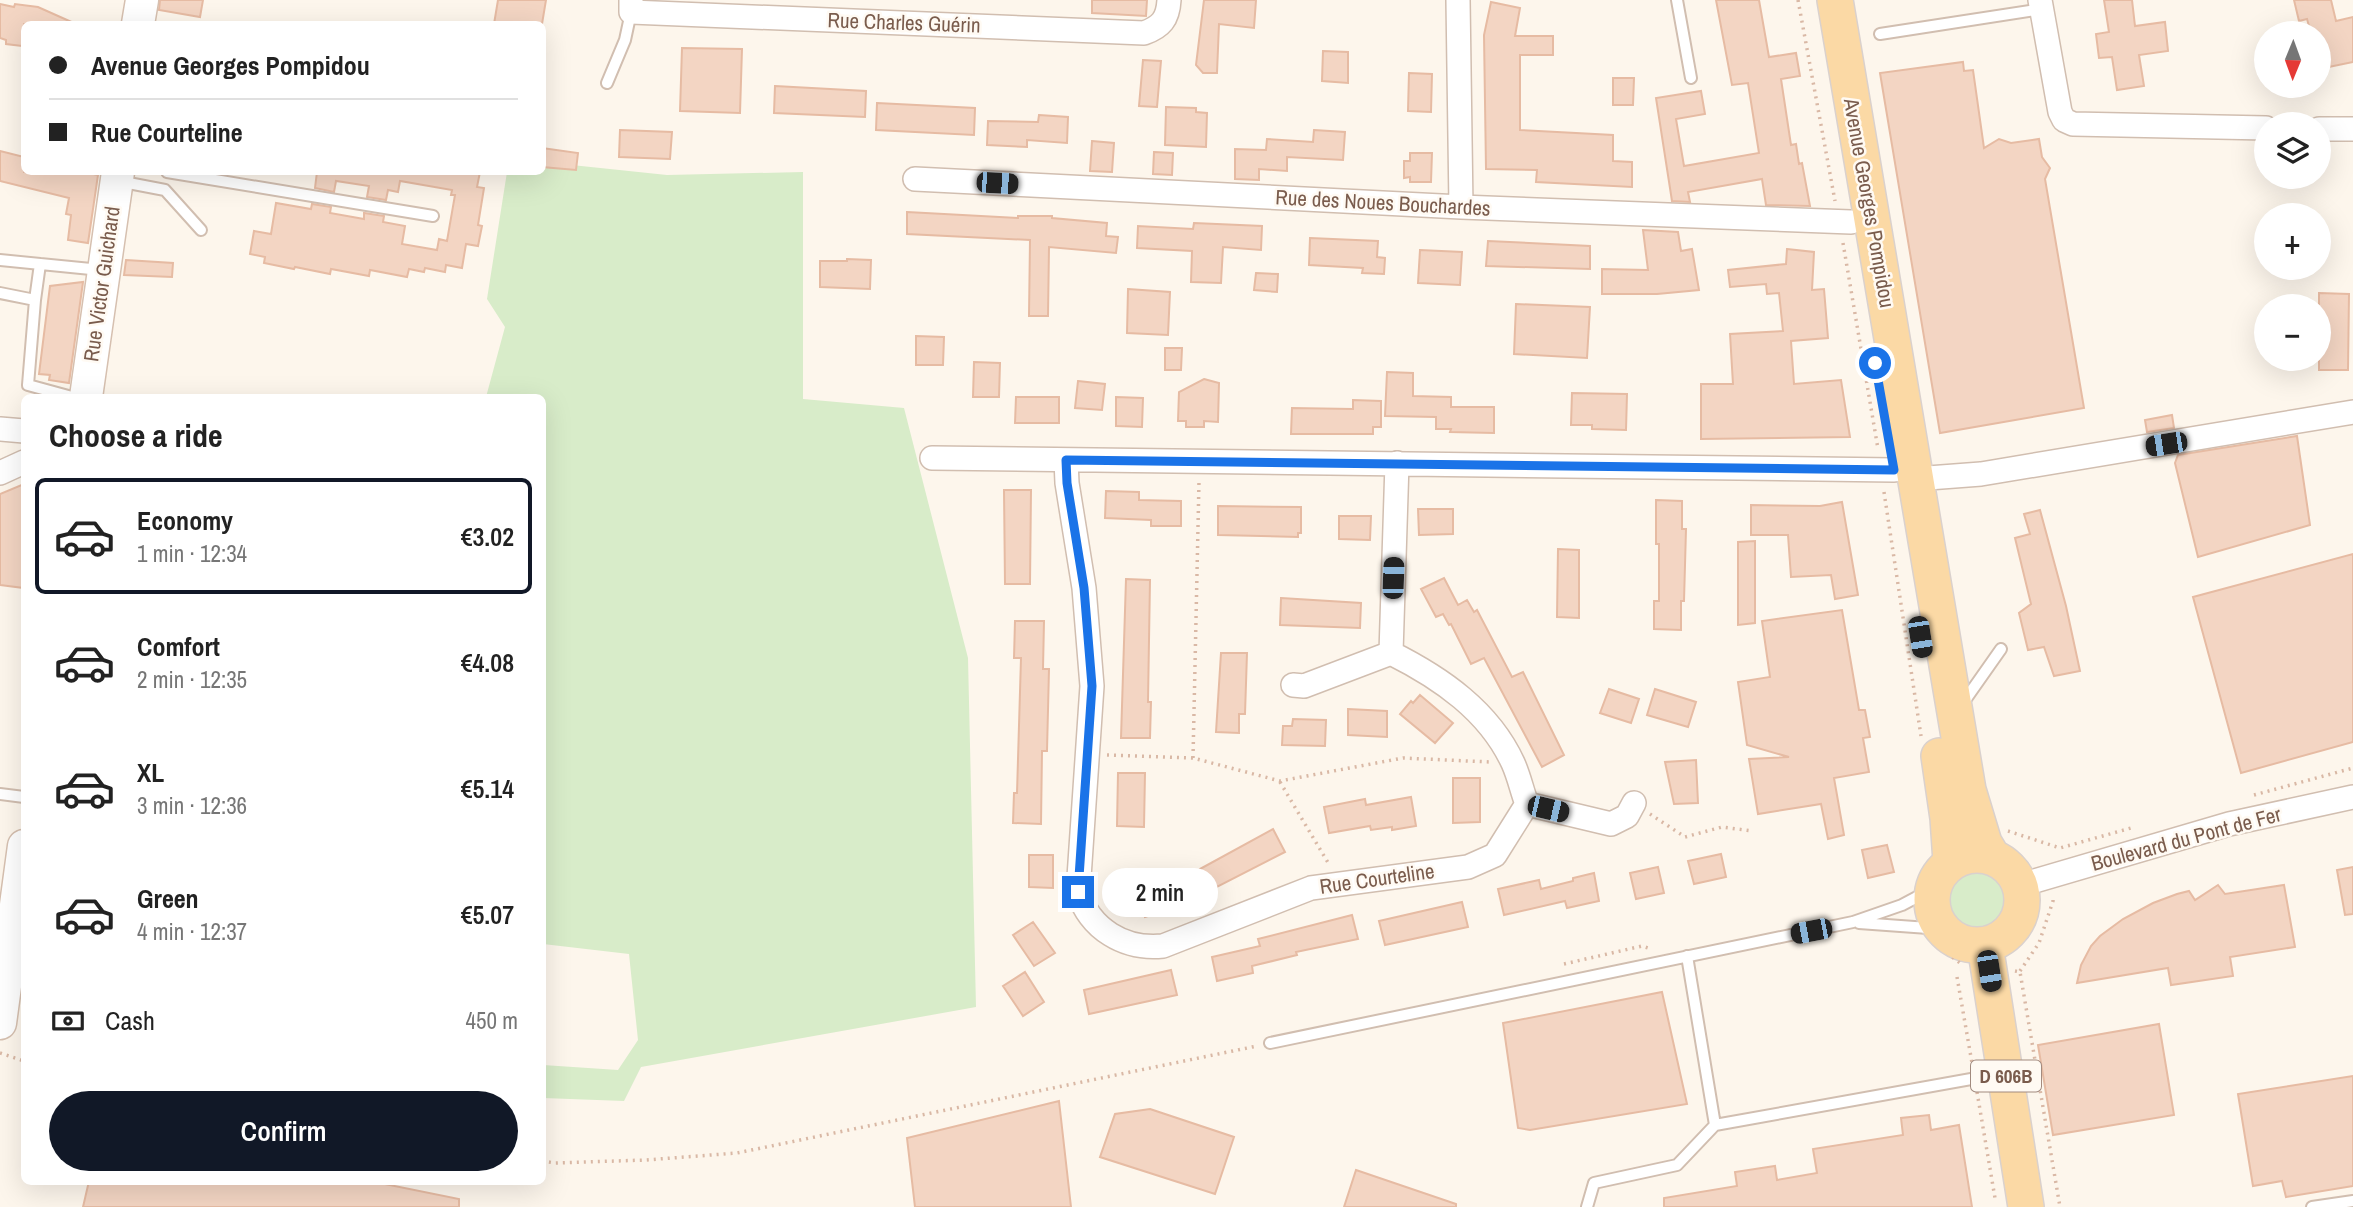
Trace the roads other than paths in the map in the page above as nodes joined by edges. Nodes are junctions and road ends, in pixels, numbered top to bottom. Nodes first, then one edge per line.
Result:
1 (142, 0) edge
2 (1169, 0) edge
3 (1458, 0) edge
4 (1678, 0) edge
5 (1810, 0) edge
6 (1835, 0) edge
7 (2041, 4) edge
8 (631, 6) edge
9 (138, 21) edge
10 (1880, 34) dead end
11 (1691, 78) dead end
12 (607, 83) dead end
13 (2254, 128) edge
14 (2331, 129) edge
15 (2353, 129) edge
16 (185, 175) edge
17 (118, 176) edge
18 (915, 179) dead end
19 (1461, 207) junction
20 (433, 216) dead end
21 (1845, 222) junction
22 (201, 230) dead end
23 (0, 260) edge
24 (40, 264) junction
25 (104, 270) junction
26 (0, 293) edge
27 (35, 300) junction
28 (61, 394) edge
29 (86, 394) edge
30 (2353, 412) edge
31 (0, 429) edge
32 (21, 431) edge
33 (932, 458) dead end
34 (1066, 460) junction
35 (21, 462) edge
36 (1396, 463) junction
37 (0, 472) edge
38 (1897, 474) junction
39 (2001, 649) dead end
40 (1391, 653) junction
41 (1293, 685) dead end
42 (1955, 714) junction
43 (0, 794) edge
44 (21, 797) edge
45 (2353, 797) edge
46 (1634, 803) road end
47 (1527, 804) junction
48 (1996, 843) junction
49 (21, 868) edge
50 (1942, 875) junction
51 (2036, 888) junction
52 (1853, 922) junction
53 (1942, 929) junction
54 (1687, 956) junction
55 (1995, 957) junction
56 (0, 1023) edge
57 (1270, 1043) road end
58 (2005, 1072) junction
59 (1715, 1125) junction
60 (2353, 1201) edge
61 (1587, 1207) edge
62 (2026, 1207) edge
63 (2312, 1207) edge

1 - 9 main road
2 - 8 street, Rue Charles Guérin
3 - 19 street
4 - 11 lane
5 - 21 main road, Avenue Georges Pompidou
6 - 38 main road, Avenue Georges Pompidou
7 - 10 lane
7 - 13 street
8 - 12 lane
14 - 15 street
16 - 20 lane
17 - 22 lane
17 - 25 main road, Rue Victor Guichard
18 - 19 street, Rue des Noues Bouchardes
19 - 21 street, Rue des Noues Bouchardes
21 - 38 main road, Avenue Georges Pompidou
23 - 24 lane
24 - 25 lane
24 - 27 lane
25 - 29 main road, Rue Victor Guichard
26 - 27 lane
27 - 28 lane
30 - 38 street
31 - 32 street
33 - 34 street
34 - 36 street
34 - 47 street, Rue Courteline
35 - 37 street
36 - 38 street
36 - 40 street
38 - 42 main road, Avenue Georges Pompidou
38 - 50 main road, Avenue Georges Pompidou
39 - 42 lane
40 - 41 street
40 - 47 street
42 - 48 main road, Avenue Georges Pompidou
43 - 44 lane
45 - 51 street, Boulevard du Pont de Fer
46 - 47 street
48 - 50 main road
48 - 51 main road
49 - 56 main road
50 - 52 lane
50 - 53 main road, Avenue Georges Pompidou
51 - 55 main road
52 - 53 lane
52 - 54 lane
53 - 55 main road
54 - 57 lane
54 - 59 lane
55 - 58 main road, D 606B
58 - 59 lane
58 - 62 main road, D 606B
59 - 61 lane
60 - 63 lane

